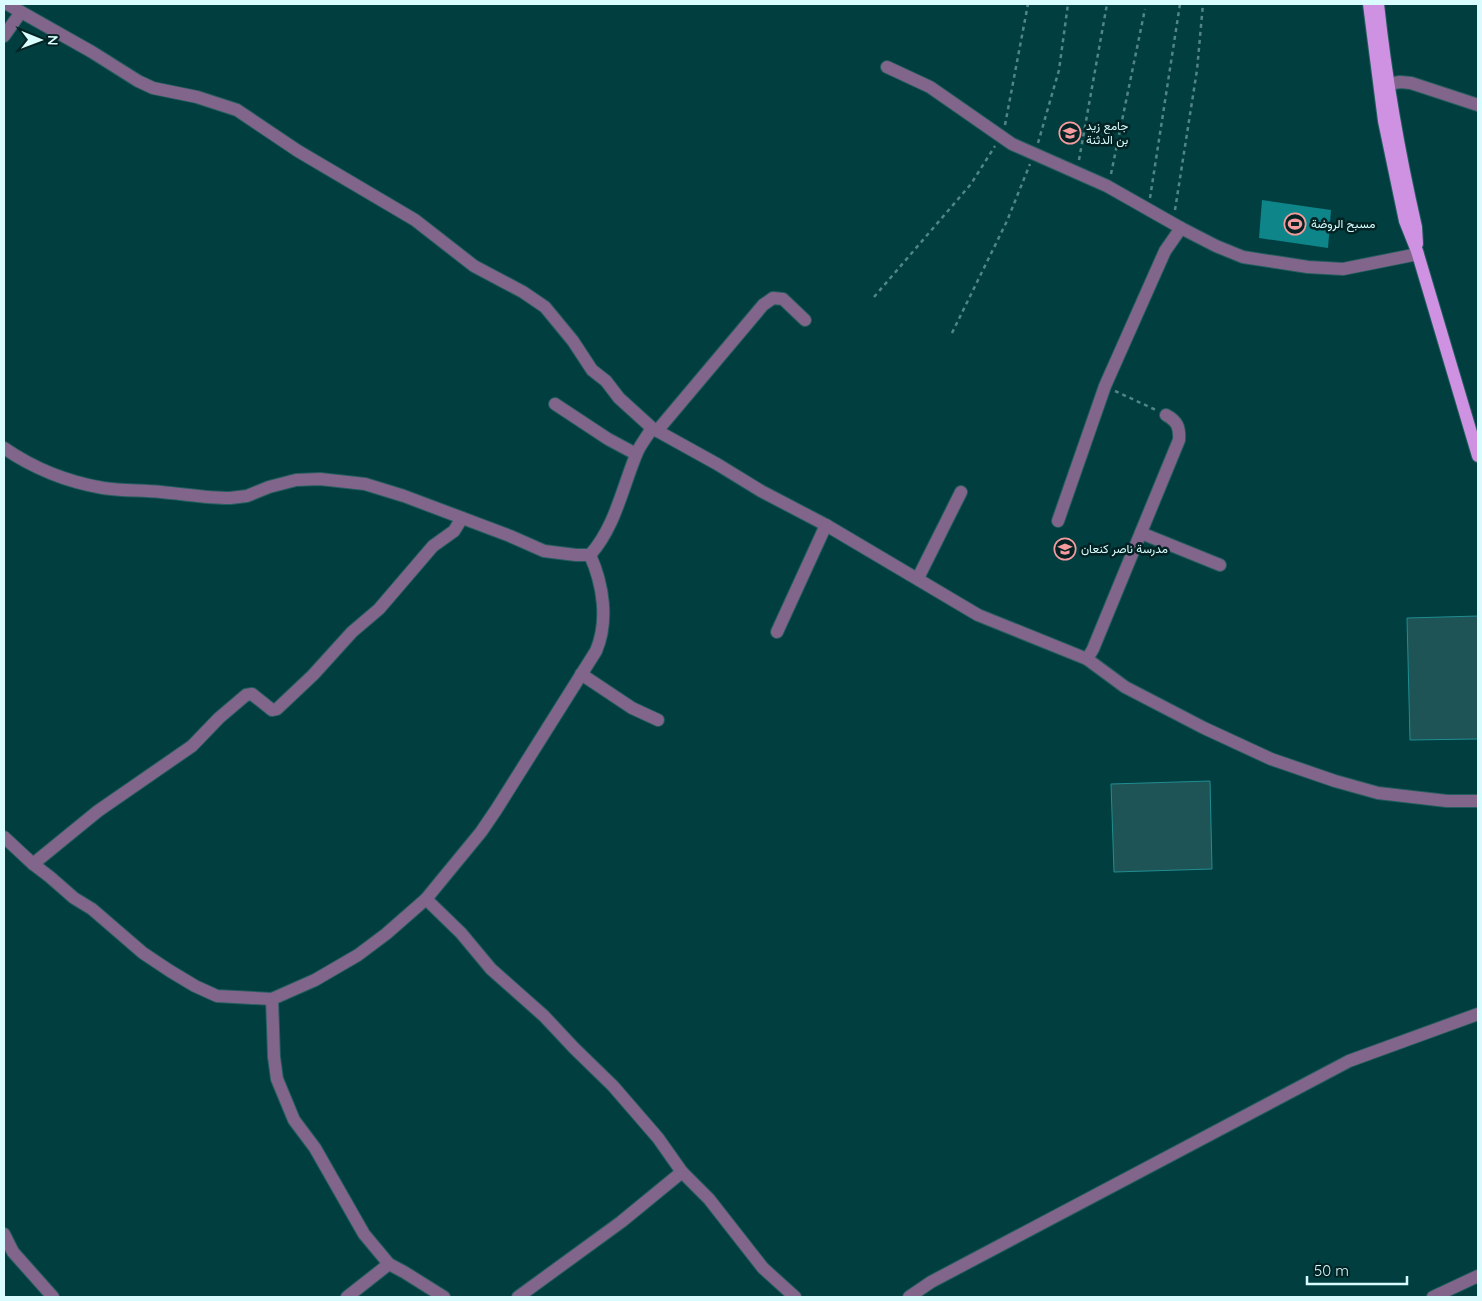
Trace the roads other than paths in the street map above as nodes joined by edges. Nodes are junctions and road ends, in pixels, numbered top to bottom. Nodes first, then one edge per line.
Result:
1 (8, 4) edge
2 (1369, 4) edge
3 (1378, 4) edge
4 (21, 12) junction
5 (4, 36) edge
6 (887, 67) dead end
7 (1388, 84) junction
8 (1478, 106) edge
9 (1176, 226) junction
10 (1417, 253) junction
11 (806, 320) dead end
12 (555, 404) dead end
13 (1166, 414) road end
14 (655, 429) junction
15 (4, 448) edge
16 (636, 454) junction
17 (1478, 456) edge
18 (960, 492) dead end
19 (462, 518) junction
20 (1058, 522) dead end
21 (826, 524) junction
22 (1141, 533) junction
23 (590, 555) junction
24 (1220, 565) dead end
25 (918, 578) junction
26 (777, 632) dead end
27 (1087, 659) junction
28 (581, 674) junction
29 (658, 720) dead end
30 (1478, 801) edge
31 (4, 837) edge
32 (32, 864) junction
33 (426, 899) junction
34 (272, 999) junction
35 (1478, 1014) edge
36 (682, 1172) junction
37 (4, 1234) edge
38 (389, 1264) junction
39 (1478, 1276) edge
40 (53, 1297) edge
41 (347, 1297) edge
42 (444, 1297) edge
43 (518, 1297) edge
44 (795, 1297) edge
45 (909, 1297) edge
46 (1433, 1297) edge

1 - 4 street
2 - 10 main road
3 - 7 main road
4 - 5 street
4 - 14 street
6 - 9 street
7 - 8 street
7 - 10 main road
9 - 10 street
9 - 20 street
10 - 17 main road
11 - 14 street
12 - 16 street
13 - 22 street
14 - 16 street
14 - 21 street
15 - 19 street
16 - 23 street
18 - 25 street
19 - 23 street
19 - 32 street
21 - 25 street
21 - 26 street
22 - 24 street
22 - 27 street
23 - 28 street
25 - 27 street
27 - 30 street
28 - 29 street
28 - 33 street
31 - 32 street
32 - 34 street
33 - 34 street
33 - 36 street
34 - 38 street
35 - 45 street
36 - 43 street
36 - 44 street
37 - 40 street
38 - 41 street
38 - 42 street
39 - 46 street

